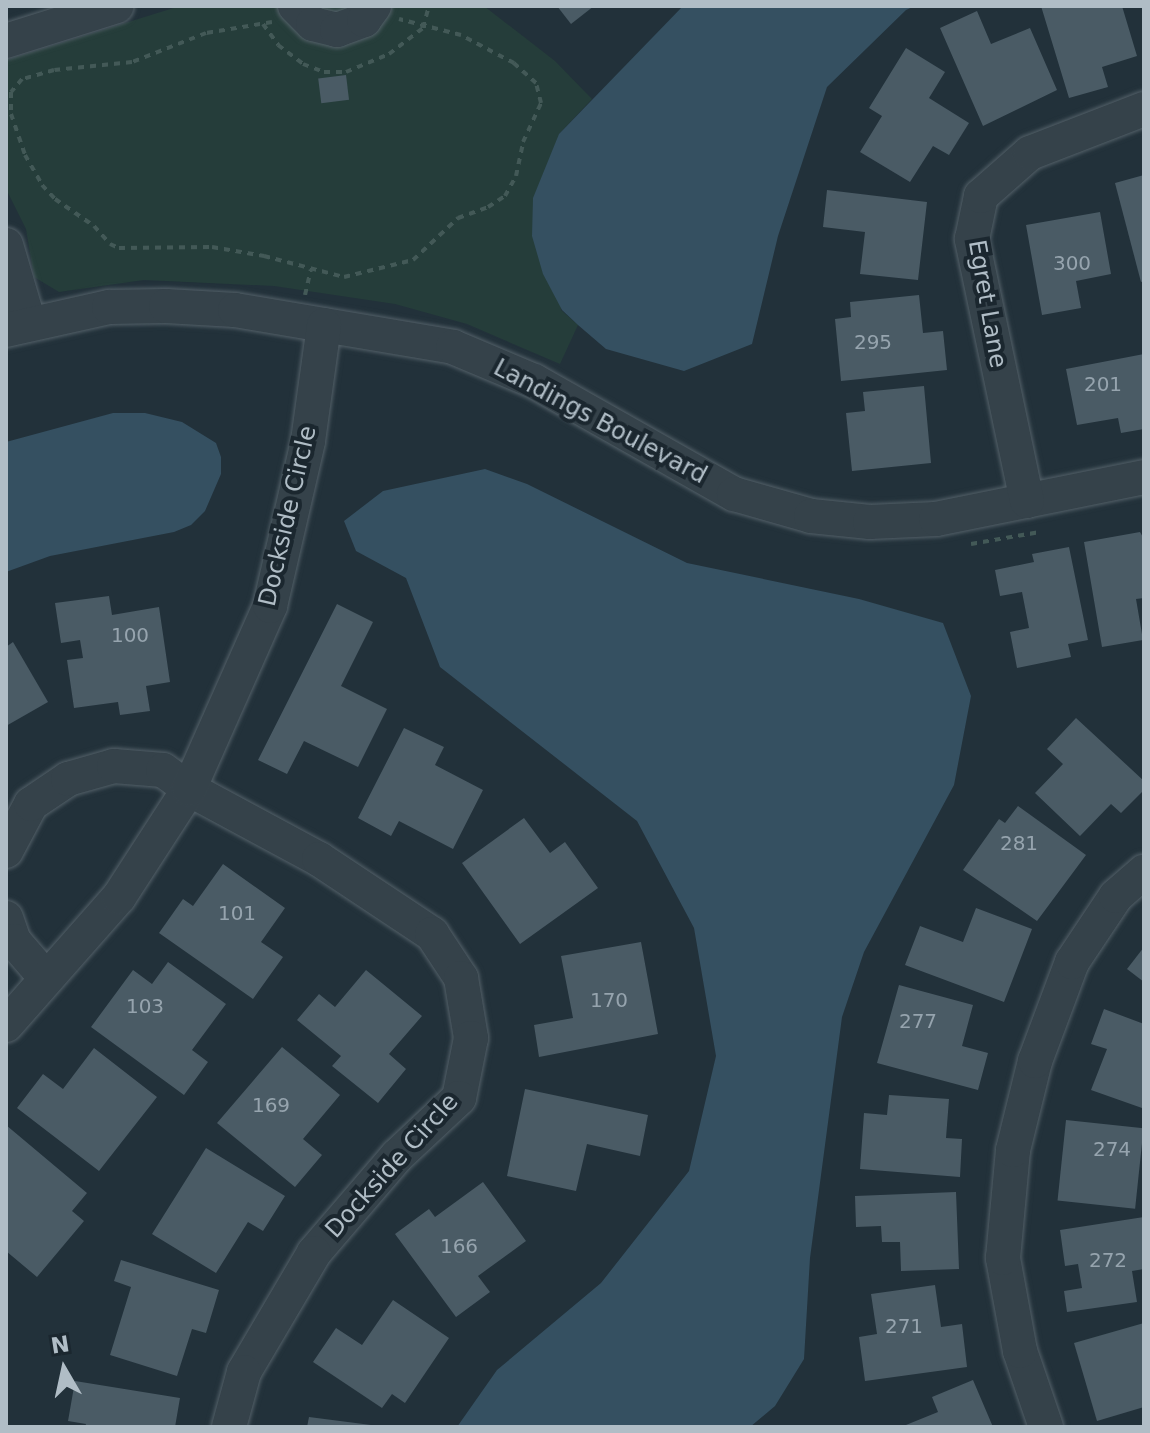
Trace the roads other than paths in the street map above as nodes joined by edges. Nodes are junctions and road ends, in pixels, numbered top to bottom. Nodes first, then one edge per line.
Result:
1 (117, 6) edge
2 (374, 8) edge
3 (298, 11) edge
4 (6, 41) edge
5 (1144, 109) edge
6 (6, 245) edge
7 (314, 311) junction
8 (17, 327) edge
9 (1144, 477) edge
10 (1027, 501) junction
11 (189, 789) junction
12 (6, 851) edge
13 (1144, 872) edge
14 (6, 918) edge
15 (45, 977) junction
16 (6, 1025) edge
17 (229, 1427) edge
18 (1046, 1427) edge

1 - 4 street
2 - 3 street
5 - 10 street, Egret Lane
6 - 8 street
7 - 8 street, Landings Boulevard
7 - 10 street, Landings Boulevard
7 - 11 street, Dockside Circle
9 - 10 street, Landings Boulevard
11 - 12 street
11 - 15 street, Dockside Circle
11 - 17 street, Dockside Circle
13 - 18 street
14 - 15 street
15 - 16 street, Dockside Circle

